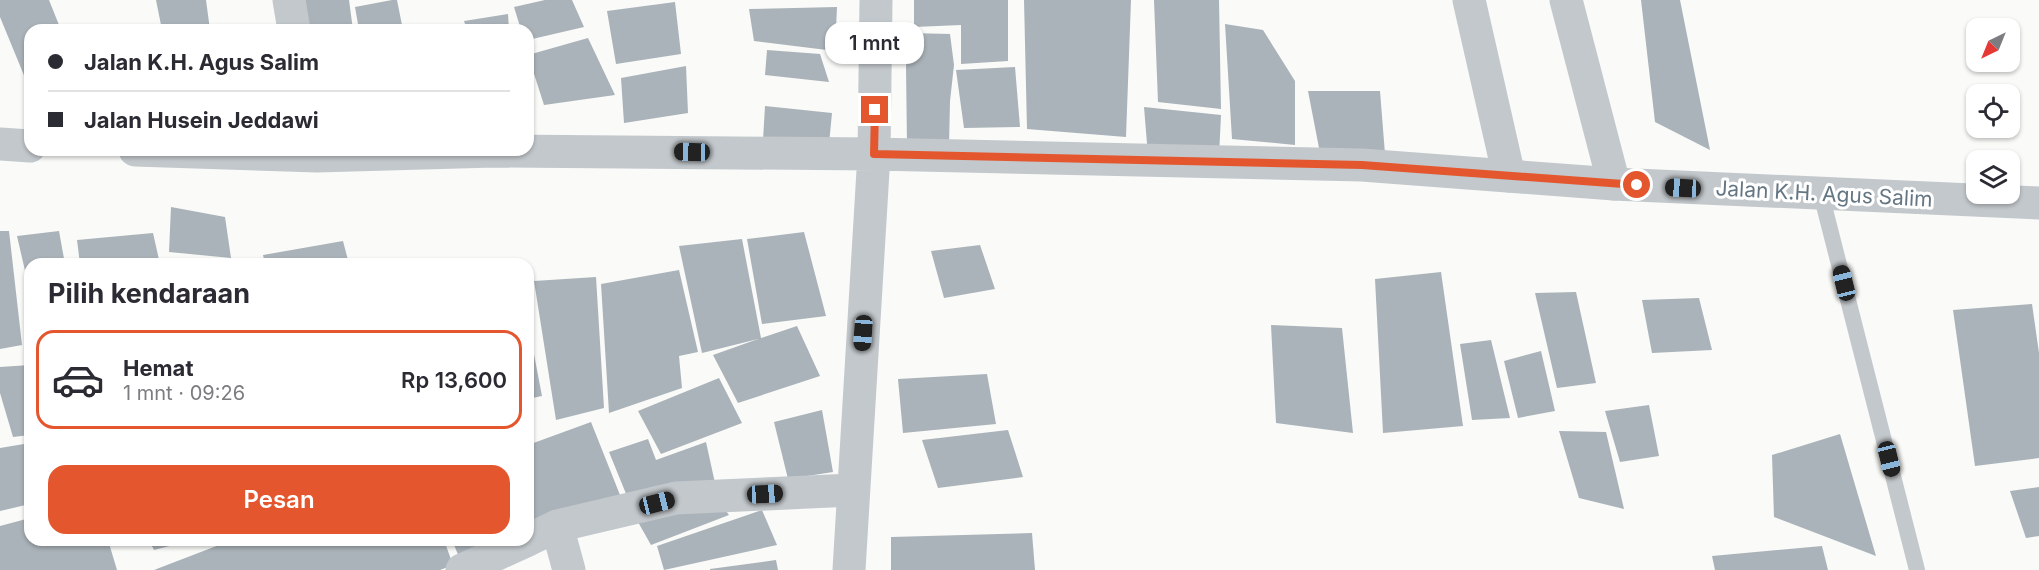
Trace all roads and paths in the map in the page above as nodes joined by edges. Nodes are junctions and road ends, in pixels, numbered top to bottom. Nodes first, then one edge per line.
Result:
1 (289, 0) edge
2 (876, 0) edge
3 (1469, 0) edge
4 (1566, 0) edge
5 (293, 24) edge
6 (0, 144) edge
7 (24, 146) edge
8 (534, 151) edge
9 (874, 154) junction
10 (1509, 176) junction
11 (1614, 184) junction
12 (1821, 194) junction
13 (2039, 203) edge
14 (853, 490) junction
15 (557, 526) junction
16 (534, 537) edge
17 (515, 546) edge
18 (462, 570) edge
19 (569, 570) edge
20 (849, 570) edge
21 (1917, 570) edge

1 - 5 street
2 - 9 street
3 - 10 street
4 - 11 street
6 - 7 street
8 - 9 street, Jalan K.H. Agus Salim
9 - 10 street, Jalan K.H. Agus Salim
9 - 14 street
10 - 11 street, Jalan K.H. Agus Salim
11 - 12 street, Jalan K.H. Agus Salim
12 - 13 street, Jalan K.H. Agus Salim
12 - 21 lane
14 - 15 street
14 - 20 street
15 - 16 street
15 - 19 street
17 - 18 street

